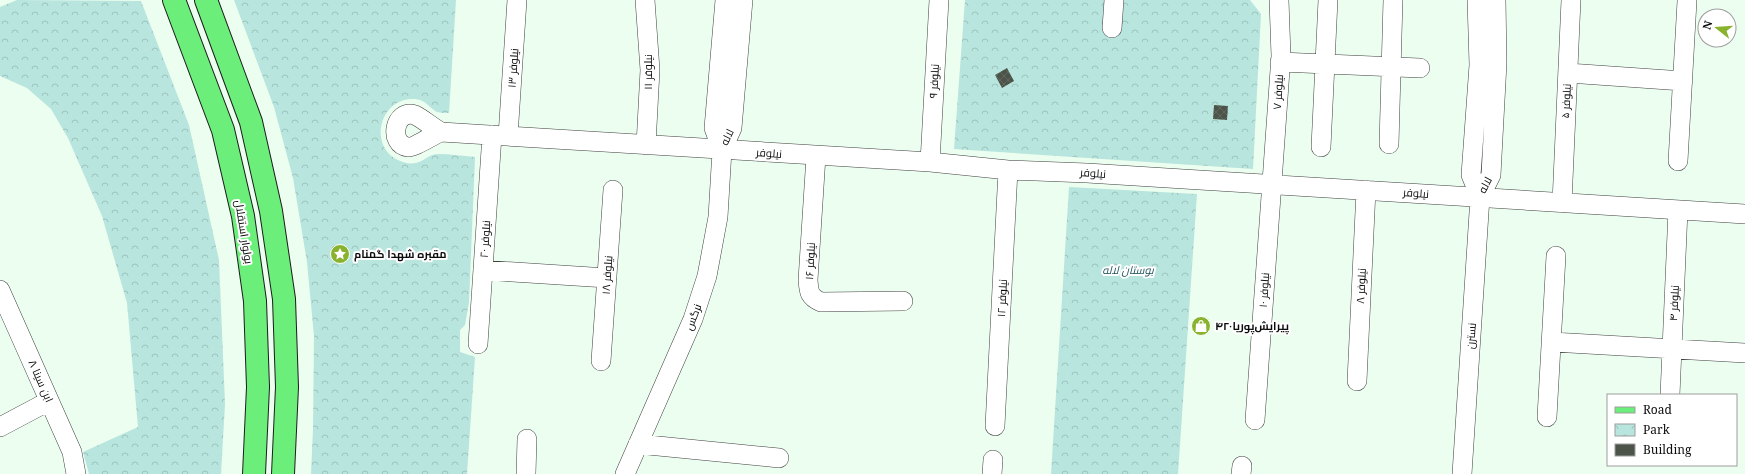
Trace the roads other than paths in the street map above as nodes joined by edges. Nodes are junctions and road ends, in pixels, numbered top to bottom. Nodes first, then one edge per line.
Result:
1 (206, 0) edge
2 (517, 0) edge
3 (645, 0) edge
4 (725, 0) edge
5 (743, 0) edge
6 (939, 0) edge
7 (1114, 0) edge
8 (1279, 0) edge
9 (1328, 0) edge
10 (1393, 0) edge
11 (1477, 0) edge
12 (1571, 0) edge
13 (174, 1) edge
14 (1687, 1) edge
15 (1497, 2) edge
16 (1112, 28) dead end
17 (1280, 62) junction
18 (1325, 64) junction
19 (1391, 66) junction
20 (1420, 68) dead end
21 (1568, 73) junction
22 (1683, 81) junction
23 (441, 132) dead end
24 (500, 136) junction
25 (1389, 144) dead end
26 (646, 145) junction
27 (1321, 147) dead end
28 (722, 150) junction
29 (816, 156) junction
30 (1678, 161) dead end
31 (930, 162) junction
32 (1008, 170) junction
33 (1272, 184) junction
34 (613, 190) dead end
35 (1366, 190) junction
36 (1480, 197) junction
37 (1562, 203) junction
38 (1678, 210) junction
39 (1745, 214) edge
40 (1556, 256) dead end
41 (483, 270) junction
42 (607, 278) junction
43 (0, 290) edge
44 (903, 301) dead end
45 (1552, 342) junction
46 (478, 344) dead end
47 (1672, 349) junction
48 (1745, 353) edge
49 (601, 361) dead end
50 (1357, 381) dead end
51 (1670, 394) edge
52 (49, 401) junction
53 (1547, 416) dead end
54 (1255, 420) dead end
55 (995, 426) dead end
56 (0, 427) edge
57 (528, 439) dead end
58 (638, 444) junction
59 (779, 458) dead end
60 (76, 474) edge
61 (254, 474) edge
62 (283, 474) edge
63 (526, 474) edge
64 (625, 474) edge
65 (1462, 474) edge

1 - 62 main road
2 - 24 street, نیلوفر ۱۳
3 - 26 street, نیلوفر ۱۱
4 - 28 street, لاله
5 - 28 street, لاله
6 - 31 street, نیلوفر ۹
7 - 16 street
8 - 17 street, نیلوفر ۷
9 - 18 street
10 - 19 street
11 - 36 street, لاله
12 - 21 street, نیلوفر ۵
13 - 61 main road, بولوار استقلال
14 - 22 street
15 - 36 street, لاله
17 - 18 street
17 - 33 street, نیلوفر ۷
18 - 19 street
18 - 27 street
19 - 20 street
19 - 25 street
21 - 22 street
21 - 37 street, نیلوفر ۵
22 - 30 street
23 - 24 street, نیلوفر
24 - 26 street, نیلوفر
24 - 41 street, نیلوفر ۲۰
26 - 28 street, نیلوفر
28 - 29 street, نیلوفر
28 - 58 street, نرگس
29 - 31 street, نیلوفر
29 - 44 street, نیلوفر ۱۶
31 - 32 street, نیلوفر
32 - 33 street, نیلوفر
32 - 55 street, نیلوفر ۱۲
33 - 35 street, نیلوفر
33 - 54 street, نیلوفر ۱۰
34 - 42 street, نیلوفر ۱۸
35 - 36 street, نیلوفر
35 - 50 street, نیلوفر ۸
36 - 37 street, نیلوفر
36 - 65 street, نسترن
37 - 38 street, نیلوفر
38 - 39 street, نیلوفر
38 - 47 street, نیلوفر ۴
40 - 45 street
41 - 42 street
41 - 46 street, نیلوفر ۲۰
42 - 49 street, نیلوفر ۱۸
43 - 52 street, ابن سینا ۸
45 - 47 street
45 - 53 street
47 - 48 street
47 - 51 street, نیلوفر ۴
52 - 56 street
52 - 60 street, ابن سینا ۸
57 - 63 street
58 - 59 street
58 - 64 street, نرگس

